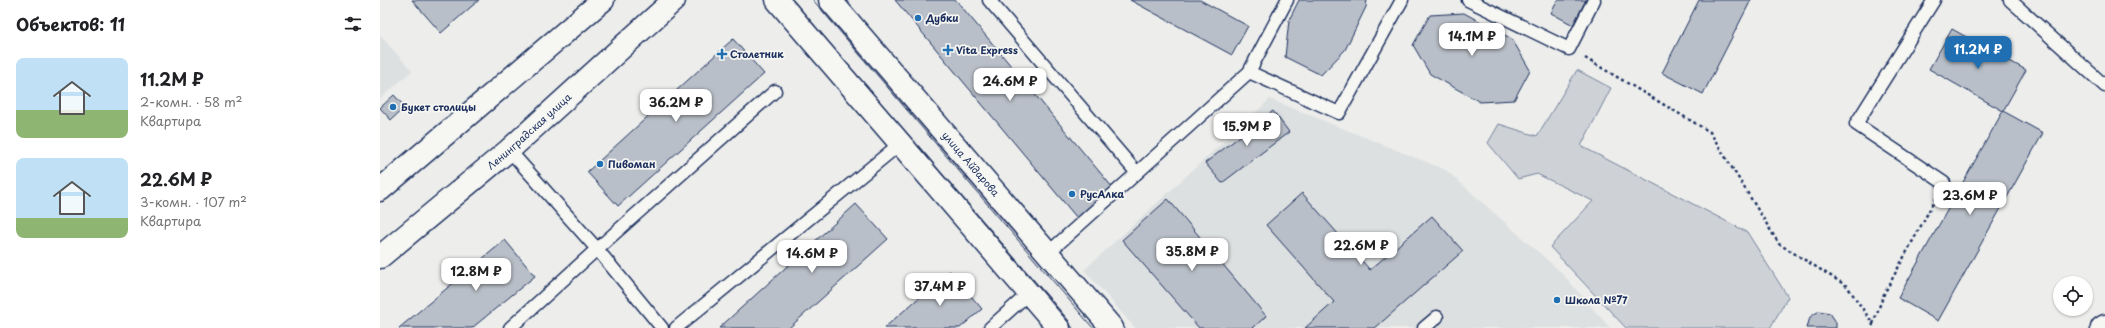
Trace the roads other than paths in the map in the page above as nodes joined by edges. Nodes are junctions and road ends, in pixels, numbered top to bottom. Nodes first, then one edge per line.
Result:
1 (603, 0) edge
2 (674, 0) edge
3 (777, 0) edge
4 (830, 0) edge
5 (989, 0) edge
6 (1287, 0) edge
7 (1402, 0) edge
8 (1468, 0) edge
9 (1594, 0) edge
10 (1934, 0) edge
11 (2010, 0) edge
12 (1249, 72) junction
13 (2105, 86) edge
14 (775, 91) dead end
15 (901, 143) junction
16 (509, 150) junction
17 (1137, 173) junction
18 (1944, 183) road end
19 (380, 190) edge
20 (597, 249) junction
21 (1048, 253) junction
22 (380, 257) edge
23 (1029, 293) junction
24 (1437, 317) dead end
25 (2105, 326) edge
26 (510, 328) edge
27 (662, 328) edge
28 (676, 328) edge
29 (990, 328) edge
30 (1059, 328) edge
31 (1112, 328) edge
32 (1424, 328) edge
33 (2102, 328) edge

1 - 19 main road
2 - 16 main road, Ленинградская улица
3 - 15 main road
4 - 21 main road, улица Айдарова
5 - 17 lane
6 - 12 lane
7 - 12 lane
8 - 9 lane
10 - 18 lane
11 - 13 lane
12 - 17 lane
14 - 20 lane
15 - 23 main road
15 - 28 lane
16 - 20 lane
16 - 22 main road, Ленинградская улица
17 - 21 lane
20 - 26 lane
20 - 27 lane
21 - 31 main road, улица Айдарова
23 - 29 lane
23 - 30 main road
24 - 32 lane
25 - 33 main road

